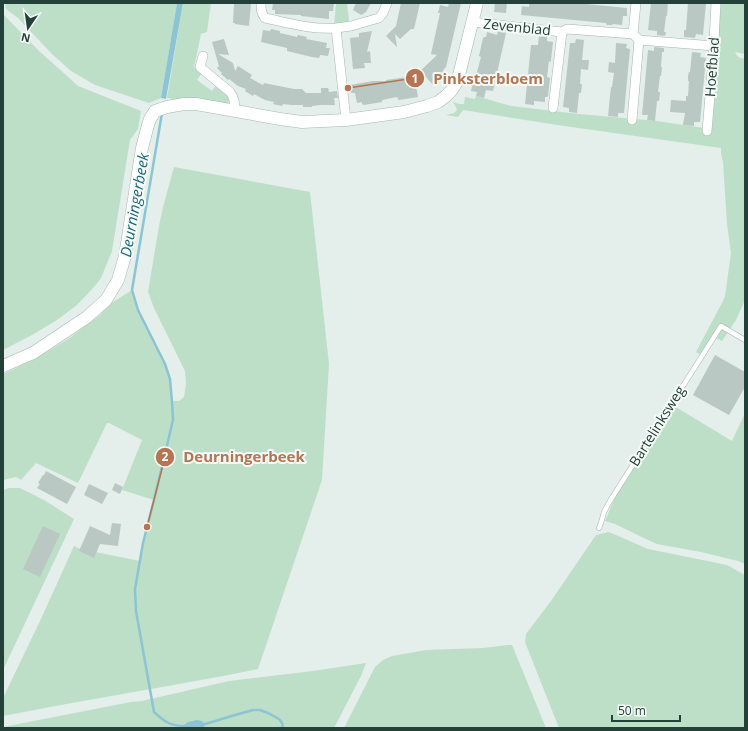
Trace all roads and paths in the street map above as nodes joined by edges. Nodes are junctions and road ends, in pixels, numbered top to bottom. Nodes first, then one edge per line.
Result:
1 (261, 3) edge
2 (386, 3) edge
3 (477, 3) edge
4 (636, 3) edge
5 (716, 3) edge
6 (472, 22) junction
7 (336, 28) junction
8 (562, 32) junction
9 (636, 37) junction
10 (714, 46) junction
11 (203, 56) dead end
12 (553, 108) dead end
13 (234, 111) junction
14 (346, 120) junction
15 (632, 120) dead end
16 (707, 130) dead end
17 (745, 340) edge
18 (3, 366) edge
19 (599, 528) dead end

1 - 7 street
2 - 7 street
3 - 6 street
4 - 9 street
5 - 10 street, Hoefblad
6 - 8 street, Zevenblad
6 - 14 street
7 - 14 street
8 - 9 street, Zevenblad
8 - 12 street, Zevenblad
9 - 10 street, Zevenblad
9 - 15 street
10 - 16 street, Hoefblad
11 - 13 street
13 - 14 street
13 - 18 street
17 - 19 lane, Bartelinksweg

